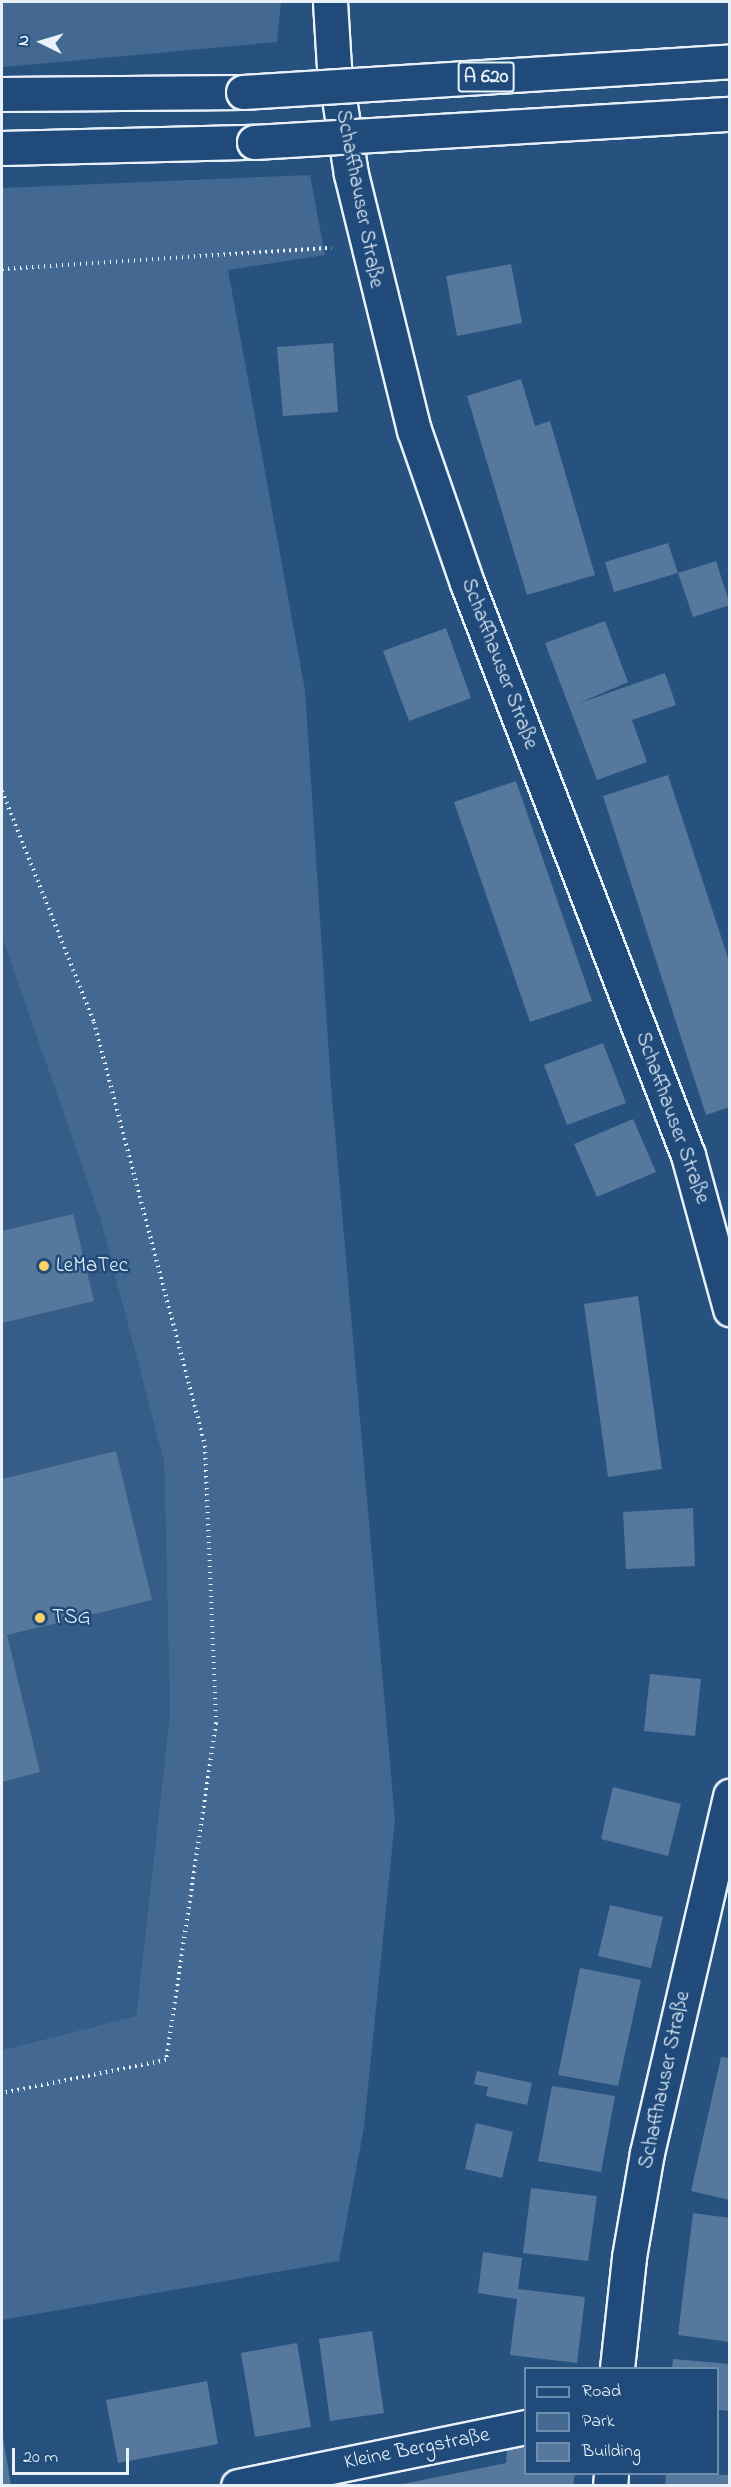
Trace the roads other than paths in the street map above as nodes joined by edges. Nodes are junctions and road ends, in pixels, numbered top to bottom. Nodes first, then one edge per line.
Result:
1 (330, 7) edge
2 (729, 61) edge
3 (2, 94) edge
4 (729, 114) edge
5 (2, 148) edge
6 (729, 1309) edge
7 (729, 1796) edge
8 (617, 2367) edge
9 (524, 2427) edge
10 (238, 2486) edge

1 - 6 main road, Schaffhauser Straße
2 - 3 main road, A 620, bridge
4 - 5 main road, bridge
7 - 8 main road, Schaffhauser Straße
9 - 10 main road, Kleine Bergstraße

